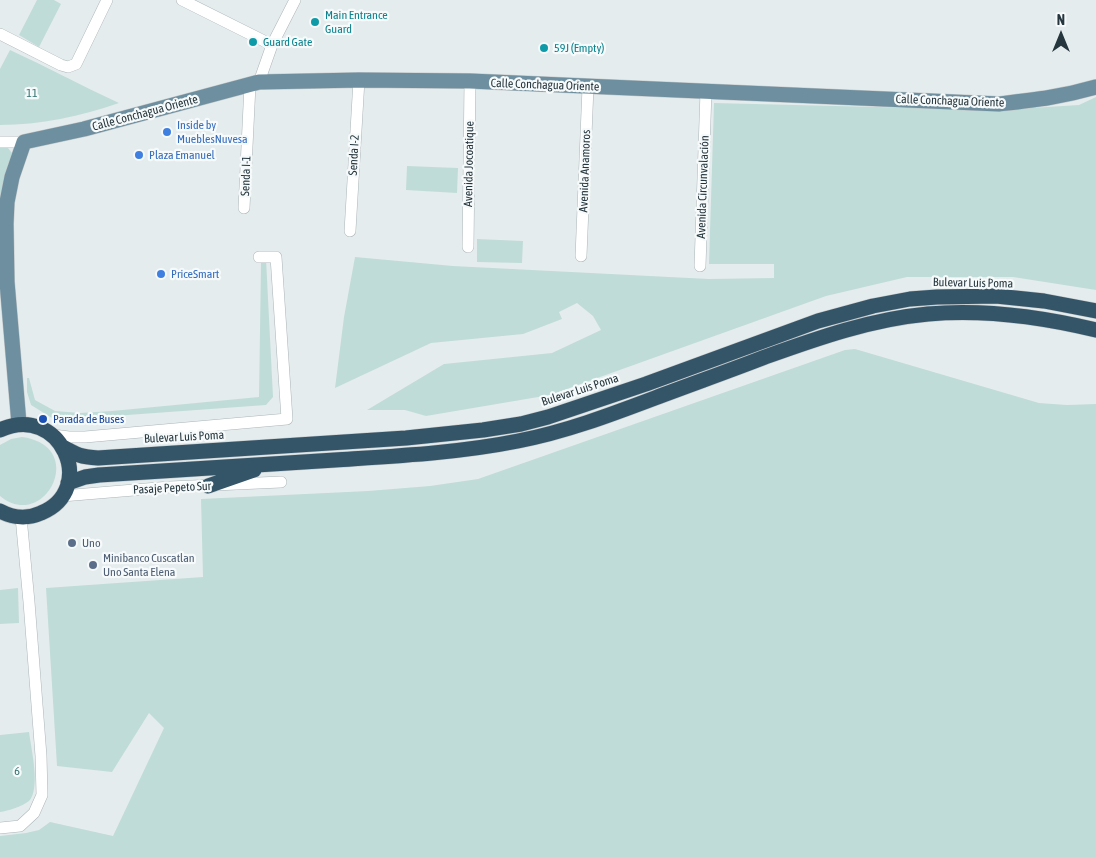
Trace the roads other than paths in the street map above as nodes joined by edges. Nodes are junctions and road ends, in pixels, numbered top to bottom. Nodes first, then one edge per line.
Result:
1 (108, 0) edge
2 (182, 0) edge
3 (295, 0) edge
4 (0, 34) edge
5 (272, 45) junction
6 (359, 80) junction
7 (470, 81) junction
8 (254, 83) junction
9 (588, 86) junction
10 (1096, 86) edge
11 (706, 91) junction
12 (0, 142) edge
13 (24, 142) junction
14 (244, 208) dead end
15 (350, 231) dead end
16 (468, 247) dead end
17 (581, 256) dead end
18 (259, 257) dead end
19 (700, 266) dead end
20 (1096, 311) edge
21 (1096, 330) edge
22 (19, 424) junction
23 (0, 430) edge
24 (58, 441) junction
25 (271, 464) junction
26 (281, 482) dead end
27 (208, 486) junction
28 (65, 489) junction
29 (0, 512) edge
30 (22, 517) junction
31 (0, 828) edge

1 - 4 street
2 - 5 street
3 - 5 street, Senda I-1
5 - 8 street, Senda I-1
6 - 7 main road, Calle Conchagua Oriente
6 - 8 main road, Calle Conchagua Oriente
6 - 15 street, Senda I-2
7 - 9 main road, Calle Conchagua Oriente
7 - 16 street, Avenida Jocoatique
8 - 13 main road, Calle Conchagua Oriente
8 - 14 street, Senda I-1
9 - 11 main road, Calle Conchagua Oriente
9 - 17 street, Avenida Anamoros
10 - 11 main road, Calle Conchagua Oriente
11 - 19 street, Avenida Circunvalación
12 - 13 street, Calle Conchagua Oriente
13 - 22 main road
18 - 24 street
20 - 24 highway, Bulevar Luis Poma
21 - 25 highway
22 - 23 highway
22 - 24 highway, Bulevar Luis Poma
24 - 28 highway
25 - 27 highway
25 - 28 highway
26 - 27 street, Pasaje Pepeto Sur
27 - 28 street, Pasaje Pepeto Sur
28 - 30 highway
29 - 30 highway
30 - 31 street

